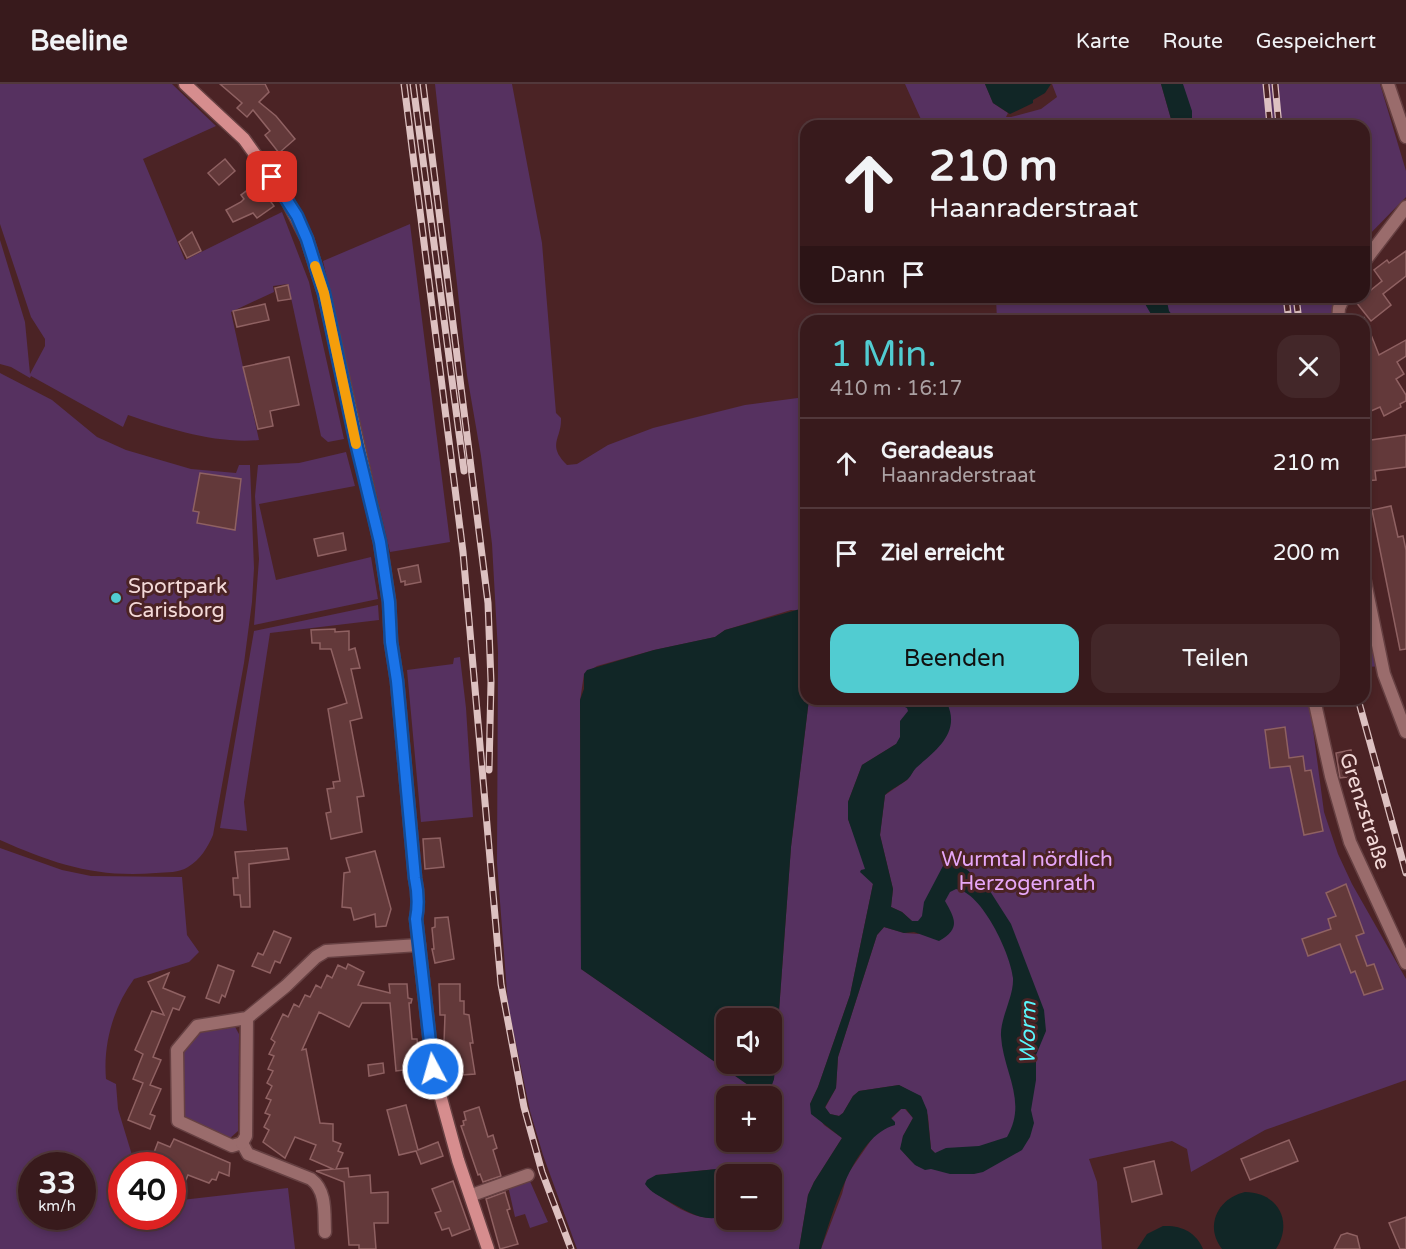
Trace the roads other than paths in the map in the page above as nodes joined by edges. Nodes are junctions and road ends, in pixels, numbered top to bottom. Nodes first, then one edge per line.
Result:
1 (185, 84) edge
2 (1388, 84) edge
3 (1406, 137) edge
4 (1406, 207) edge
5 (1370, 254) edge
6 (1370, 606) edge
7 (1315, 705) edge
8 (1406, 732) edge
9 (419, 945) junction
10 (1406, 963) edge
11 (247, 1018) junction
12 (242, 1143) junction
13 (528, 1175) dead end
14 (471, 1195) junction
15 (325, 1232) dead end
16 (488, 1249) edge

1 - 9 street
2 - 3 street
4 - 5 street
6 - 8 street
7 - 10 street, Grenzstraße
9 - 11 street
9 - 14 street
11 - 12 street
11 - 12 street
12 - 15 street
13 - 14 street
14 - 16 street

